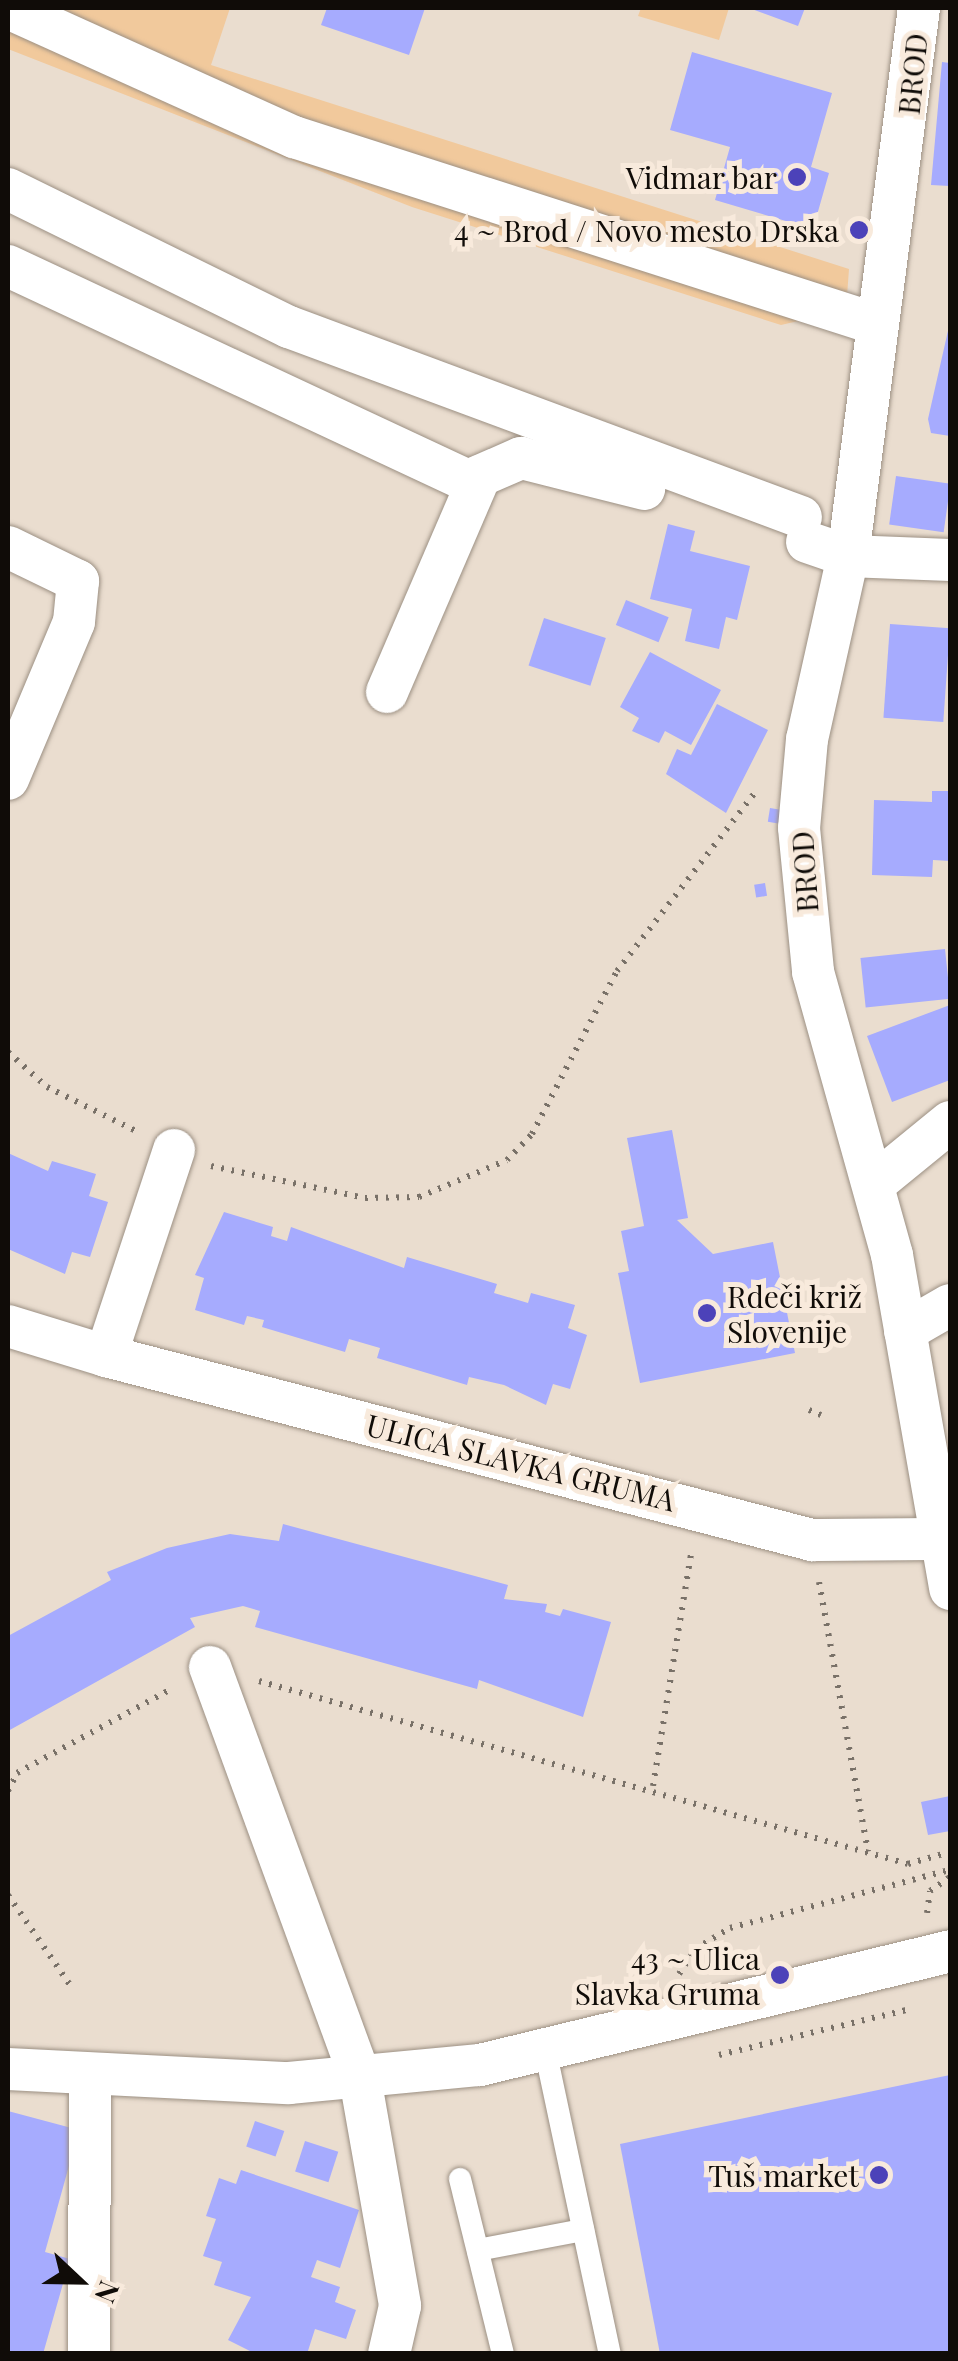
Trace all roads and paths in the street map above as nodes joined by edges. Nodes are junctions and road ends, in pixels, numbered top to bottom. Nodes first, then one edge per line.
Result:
1 (8, 8) edge
2 (919, 8) edge
3 (8, 189) edge
4 (8, 266) edge
5 (876, 324) junction
6 (480, 476) junction
7 (748, 526) dead end
8 (8, 547) edge
9 (848, 556) junction
10 (950, 560) edge
11 (386, 692) dead end
12 (807, 739) junction
13 (8, 779) edge
14 (8, 1052) edge
15 (950, 1122) edge
16 (174, 1150) junction
17 (874, 1184) junction
18 (950, 1305) edge
19 (8, 1326) edge
20 (905, 1331) junction
21 (106, 1356) junction
22 (810, 1410) dead end
23 (822, 1415) dead end
24 (698, 1508) junction
25 (939, 1538) junction
26 (812, 1540) junction
27 (950, 1588) edge
28 (210, 1667) junction
29 (653, 1786) junction
30 (8, 1791) edge
31 (868, 1852) junction
32 (950, 1852) edge
33 (950, 1873) edge
34 (8, 1895) edge
35 (924, 1905) dead end
36 (950, 1951) edge
37 (686, 1962) dead end
38 (70, 1985) dead end
39 (546, 2054) junction
40 (8, 2069) edge
41 (90, 2077) junction
42 (360, 2078) junction
43 (460, 2179) dead end
44 (583, 2230) junction
45 (478, 2250) junction
46 (397, 2349) edge
47 (90, 2354) edge
48 (503, 2354) edge
49 (610, 2354) edge

1 - 5 street
2 - 5 street, BROD
3 - 9 street
4 - 6 street
5 - 9 street, BROD
6 - 7 street
6 - 11 street
8 - 13 street
9 - 10 street
9 - 12 street, BROD
12 - 16 path
12 - 17 street, BROD
14 - 16 path
15 - 17 street
16 - 21 street
17 - 20 street, BROD
18 - 20 street
19 - 21 street, ULICA SLAVKA GRUMA
20 - 25 street
21 - 24 street, ULICA SLAVKA GRUMA
22 - 23 path
24 - 26 street, ULICA SLAVKA GRUMA
24 - 29 path
25 - 26 street, ULICA SLAVKA GRUMA
25 - 27 street
26 - 31 path
28 - 29 path
28 - 30 path
28 - 42 street
29 - 31 path
31 - 32 path
33 - 35 path
33 - 37 path
34 - 38 path
36 - 39 street
39 - 42 street
39 - 44 lane
40 - 41 street
41 - 42 street
41 - 47 street
42 - 46 street
43 - 45 lane
44 - 45 lane
44 - 49 lane
45 - 48 lane

